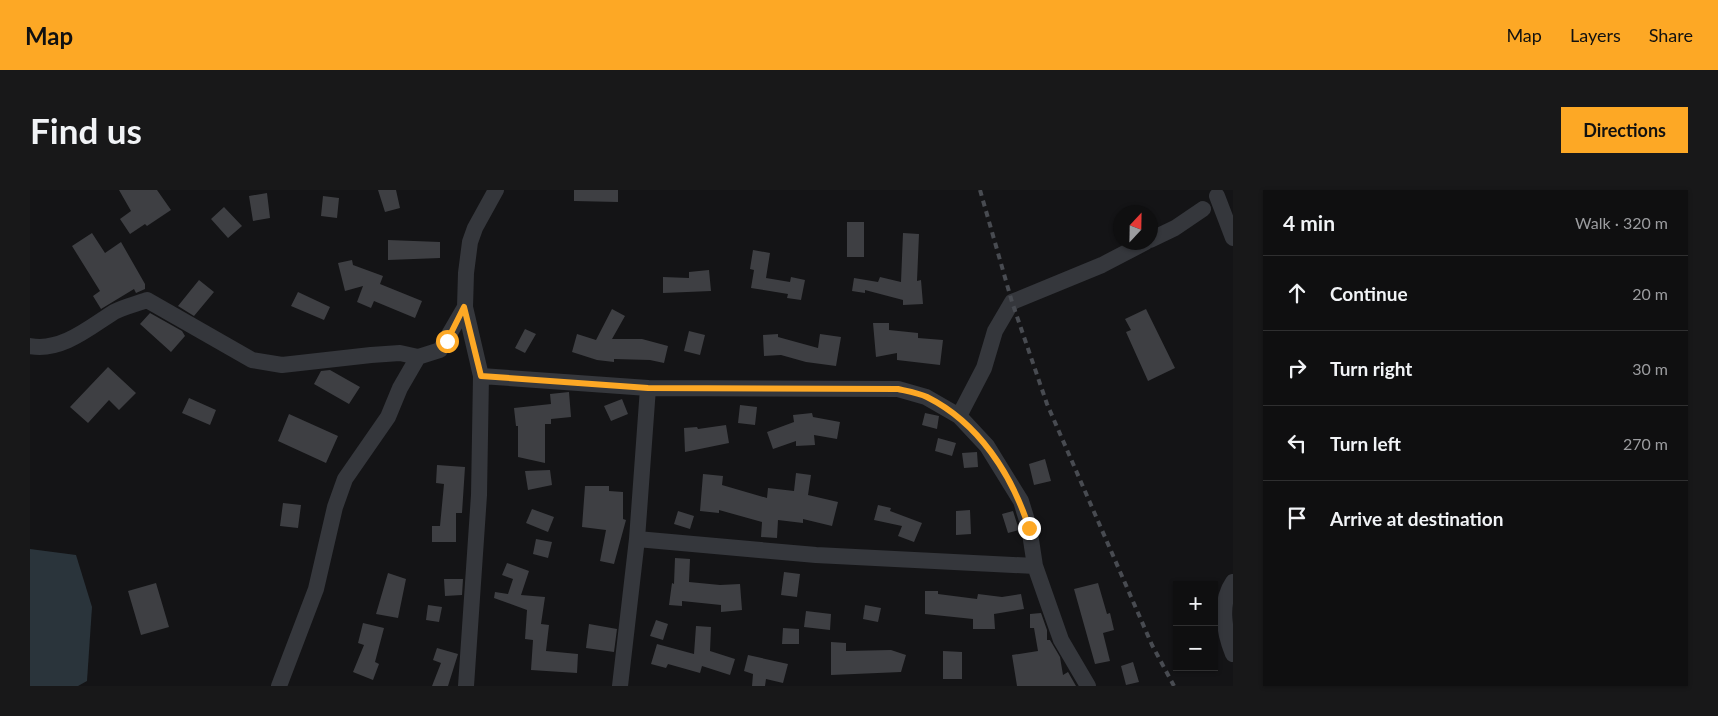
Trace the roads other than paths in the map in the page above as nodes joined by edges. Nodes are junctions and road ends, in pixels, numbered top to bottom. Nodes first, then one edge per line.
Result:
1 (496, 190) edge
2 (1217, 196) dead end
3 (1202, 208) dead end
4 (1158, 236) edge
5 (1233, 238) edge
6 (1131, 250) edge
7 (464, 307) junction
8 (30, 346) edge
9 (418, 357) junction
10 (481, 376) junction
11 (648, 388) junction
12 (958, 416) junction
13 (637, 539) junction
14 (1035, 566) junction
15 (1233, 582) edge
16 (1233, 654) edge
17 (278, 686) edge
18 (466, 686) edge
19 (621, 686) edge
20 (1088, 686) edge

1 - 7 street
2 - 5 street
3 - 4 street
6 - 12 street
7 - 9 street
7 - 10 street
8 - 9 street
9 - 17 street
10 - 11 street
10 - 18 street
11 - 12 street
11 - 13 street
12 - 14 street
13 - 14 street
13 - 19 street
14 - 20 street
15 - 16 street

